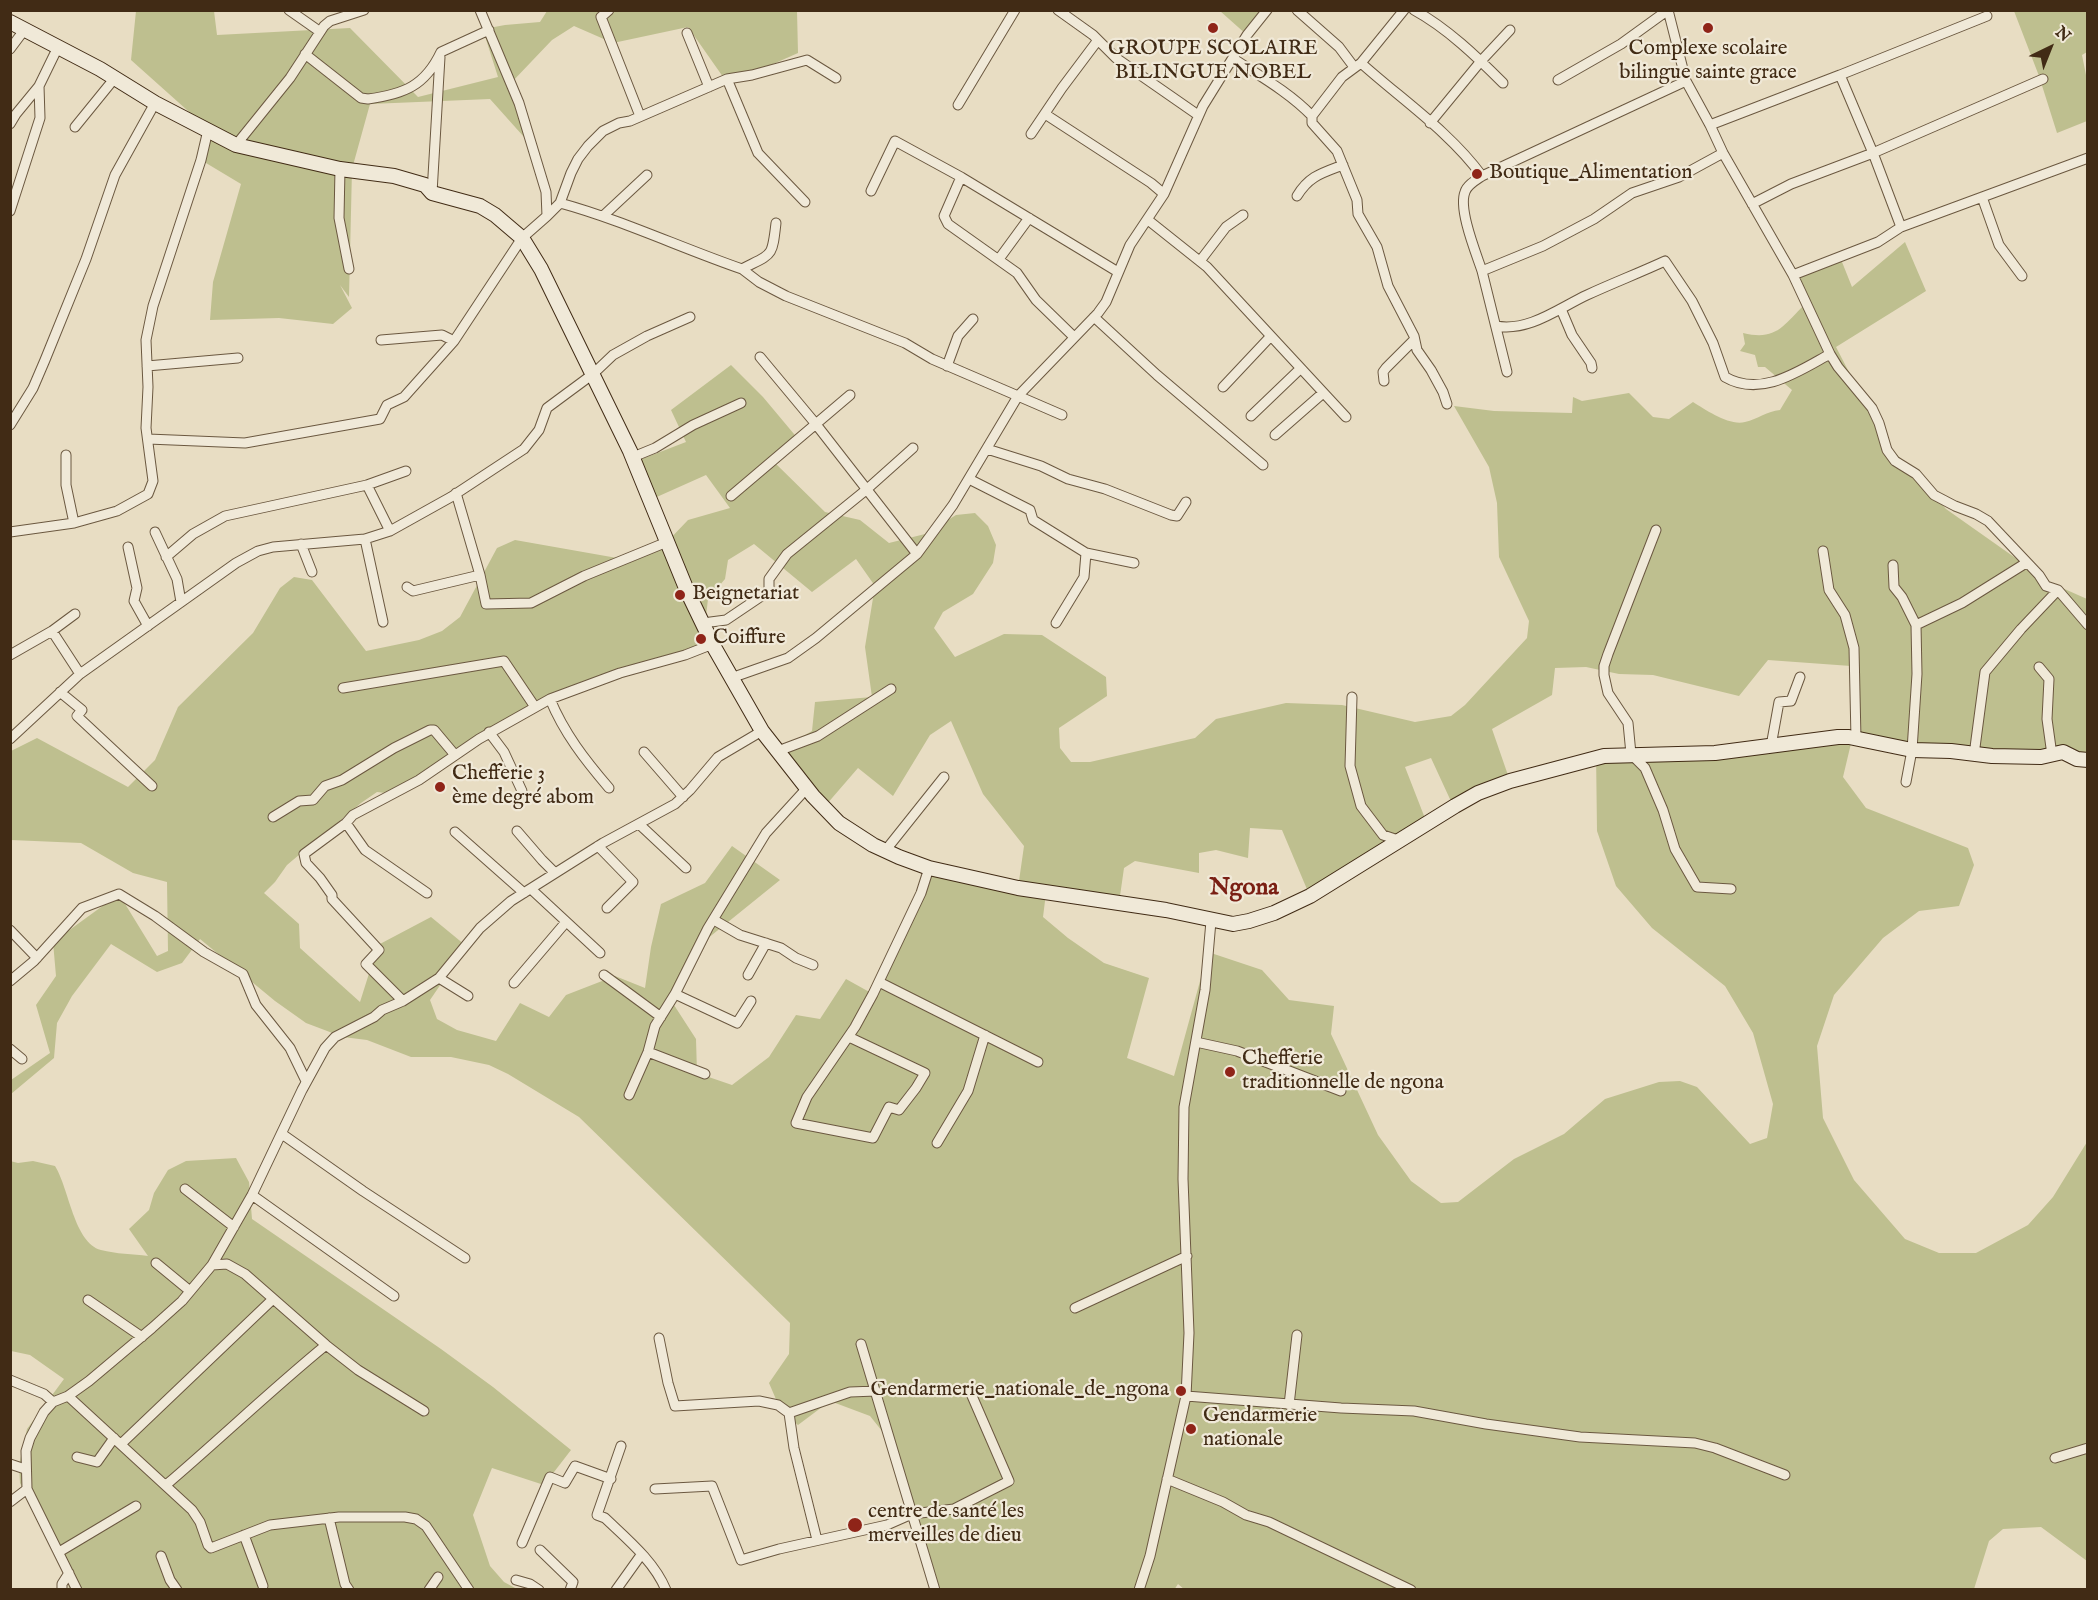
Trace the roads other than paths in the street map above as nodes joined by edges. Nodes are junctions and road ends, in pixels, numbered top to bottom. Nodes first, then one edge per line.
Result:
1 (289, 10) edge
2 (364, 10) edge
3 (480, 10) edge
4 (609, 10) edge
5 (1015, 10) edge
6 (1058, 10) edge
7 (1267, 10) edge
8 (1297, 10) edge
9 (1404, 10) edge
10 (1414, 10) edge
11 (1987, 16) dead end
12 (10, 22) edge
13 (25, 29) junction
14 (489, 30) junction
15 (1509, 30) dead end
16 (319, 31) junction
17 (687, 33) dead end
18 (1098, 40) junction
19 (58, 47) junction
20 (10, 49) edge
21 (441, 52) junction
22 (305, 54) junction
23 (1233, 59) junction
24 (1481, 61) junction
25 (1357, 65) junction
26 (1840, 75) junction
27 (836, 78) dead end
28 (114, 79) junction
29 (2043, 79) dead end
30 (727, 80) junction
31 (1558, 80) dead end
32 (1686, 81) junction
33 (1503, 83) dead end
34 (39, 86) junction
35 (709, 87) junction
36 (155, 103) junction
37 (958, 105) dead end
38 (1045, 114) junction
39 (1198, 115) junction
40 (1312, 116) junction
41 (640, 117) junction
42 (1430, 123) junction
43 (10, 124) edge
44 (1710, 125) junction
45 (75, 127) dead end
46 (208, 130) junction
47 (1031, 134) dead end
48 (236, 145) junction
49 (1723, 153) junction
50 (1872, 153) junction
51 (2088, 158) edge
52 (1343, 165) junction
53 (340, 169) junction
54 (647, 176) dead end
55 (1482, 176) junction
56 (961, 177) junction
57 (871, 191) dead end
58 (432, 194) junction
59 (1164, 194) junction
60 (1297, 196) dead end
61 (1982, 197) junction
62 (805, 202) dead end
63 (560, 203) junction
64 (1752, 204) junction
65 (10, 211) edge
66 (1243, 215) dead end
67 (547, 216) junction
68 (603, 216) junction
69 (1029, 218) junction
70 (1148, 220) junction
71 (776, 223) dead end
72 (1901, 227) junction
73 (522, 238) junction
74 (999, 259) junction
75 (1200, 261) junction
76 (349, 269) dead end
77 (742, 269) junction
78 (1482, 271) junction
79 (1118, 272) junction
80 (1793, 275) junction
81 (2022, 276) dead end
82 (1561, 309) junction
83 (690, 317) dead end
84 (1094, 317) junction
85 (973, 319) dead end
86 (1496, 326) junction
87 (1074, 337) junction
88 (1270, 337) junction
89 (381, 340) dead end
90 (1414, 340) junction
91 (454, 341) junction
92 (1830, 354) junction
93 (760, 357) dead end
94 (238, 358) dead end
95 (147, 366) junction
96 (947, 366) junction
97 (1592, 368) dead end
98 (1300, 369) junction
99 (1507, 372) dead end
100 (593, 374) junction
101 (1384, 381) dead end
102 (1223, 387) dead end
103 (1323, 393) junction
104 (850, 395) dead end
105 (1018, 396) junction
106 (741, 403) dead end
107 (1446, 404) dead end
108 (1062, 415) dead end
109 (1251, 416) dead end
110 (1346, 417) dead end
111 (815, 423) junction
112 (10, 425) edge
113 (1275, 435) dead end
114 (148, 439) junction
115 (913, 448) dead end
116 (987, 449) junction
117 (66, 455) dead end
118 (633, 457) junction
119 (1263, 465) dead end
120 (406, 471) dead end
121 (969, 479) junction
122 (367, 485) junction
123 (866, 490) junction
124 (456, 494) junction
125 (731, 496) dead end
126 (1186, 502) dead end
127 (74, 523) junction
128 (1656, 530) dead end
129 (390, 531) junction
130 (10, 532) edge
131 (155, 532) dead end
132 (364, 539) junction
133 (667, 542) junction
134 (301, 544) junction
135 (128, 547) dead end
136 (1823, 551) dead end
137 (1086, 553) junction
138 (916, 554) junction
139 (166, 557) junction
140 (1134, 562) dead end
141 (2026, 563) junction
142 (1893, 565) dead end
143 (312, 572) dead end
144 (480, 575) junction
145 (407, 587) dead end
146 (2058, 590) junction
147 (182, 602) junction
148 (75, 614) dead end
149 (383, 622) dead end
150 (1056, 622) dead end
151 (704, 623) junction
152 (2088, 625) edge
153 (148, 626) junction
154 (1916, 626) junction
155 (52, 631) junction
156 (713, 644) junction
157 (10, 655) edge
158 (2039, 667) dead end
159 (80, 674) junction
160 (1800, 677) dead end
161 (731, 678) junction
162 (343, 687) dead end
163 (891, 689) dead end
164 (60, 692) junction
165 (1352, 697) dead end
166 (550, 699) junction
167 (535, 707) junction
168 (762, 731) junction
169 (489, 732) junction
170 (10, 739) edge
171 (1856, 739) junction
172 (1771, 746) junction
173 (1912, 750) junction
174 (644, 752) dead end
175 (778, 752) junction
176 (1631, 754) junction
177 (455, 755) junction
178 (1974, 755) junction
179 (2052, 755) junction
180 (2088, 760) edge
181 (944, 777) dead end
182 (1906, 782) dead end
183 (152, 786) dead end
184 (609, 788) dead end
185 (807, 788) junction
186 (522, 791) dead end
187 (683, 797) junction
188 (273, 817) dead end
189 (346, 823) junction
190 (639, 824) junction
191 (517, 831) dead end
192 (455, 832) dead end
193 (1401, 840) junction
194 (598, 846) junction
195 (885, 851) junction
196 (686, 868) dead end
197 (929, 868) junction
198 (555, 873) junction
199 (1731, 889) dead end
200 (528, 891) junction
201 (427, 893) dead end
202 (607, 908) dead end
203 (714, 920) junction
204 (1211, 921) junction
205 (566, 922) junction
206 (10, 930) edge
207 (766, 943) junction
208 (600, 953) dead end
209 (37, 958) junction
210 (813, 965) dead end
211 (604, 975) dead end
212 (748, 975) dead end
213 (439, 978) junction
214 (10, 981) edge
215 (879, 982) junction
216 (514, 983) dead end
217 (675, 994) junction
218 (468, 996) dead end
219 (751, 1001) dead end
220 (403, 1002) junction
221 (661, 1017) junction
222 (985, 1035) junction
223 (849, 1037) junction
224 (1196, 1042) junction
225 (10, 1049) edge
226 (648, 1052) junction
227 (22, 1059) dead end
228 (1038, 1062) dead end
229 (705, 1074) dead end
230 (306, 1081) junction
231 (1341, 1091) dead end
232 (629, 1095) dead end
233 (282, 1134) junction
234 (937, 1143) dead end
235 (185, 1189) dead end
236 (252, 1195) junction
237 (234, 1227) junction
238 (1187, 1256) junction
239 (465, 1258) dead end
240 (156, 1263) dead end
241 (212, 1265) junction
242 (190, 1291) junction
243 (394, 1296) dead end
244 (273, 1299) junction
245 (88, 1300) dead end
246 (1075, 1308) dead end
247 (1297, 1335) dead end
248 (142, 1337) junction
249 (659, 1338) dead end
250 (861, 1344) dead end
251 (326, 1345) junction
252 (10, 1380) edge
253 (969, 1389) dead end
254 (876, 1390) junction
255 (68, 1396) junction
256 (1186, 1396) junction
257 (53, 1402) junction
258 (1289, 1405) junction
259 (424, 1411) dead end
260 (789, 1413) junction
261 (118, 1441) junction
262 (621, 1446) dead end
263 (2088, 1448) edge
264 (77, 1457) dead end
265 (2055, 1458) dead end
266 (10, 1464) edge
267 (25, 1469) junction
268 (1785, 1475) dead end
269 (611, 1479) junction
270 (1167, 1479) junction
271 (166, 1485) junction
272 (27, 1489) junction
273 (655, 1489) dead end
274 (10, 1502) edge
275 (136, 1506) dead end
276 (912, 1514) junction
277 (329, 1518) junction
278 (244, 1535) junction
279 (817, 1540) junction
280 (522, 1543) dead end
281 (540, 1550) dead end
282 (59, 1552) junction
283 (641, 1555) junction
284 (161, 1556) dead end
285 (69, 1573) junction
286 (438, 1577) dead end
287 (516, 1580) dead end
288 (263, 1586) dead end
289 (62, 1590) edge
290 (77, 1590) edge
291 (177, 1590) edge
292 (349, 1590) edge
293 (429, 1590) edge
294 (469, 1590) edge
295 (539, 1590) edge
296 (570, 1590) edge
297 (616, 1590) edge
298 (666, 1590) edge
299 (935, 1590) edge
300 (1139, 1590) edge
301 (1412, 1590) edge

1 - 16 street
2 - 16 street
3 - 14 street
4 - 41 street
5 - 37 street
6 - 18 street
7 - 23 street
8 - 25 street
9 - 25 street
10 - 24 street
11 - 26 street
12 - 13 street
13 - 19 street
13 - 20 street
14 - 21 street
14 - 67 street
15 - 24 street
16 - 22 street
17 - 35 street
18 - 38 street
18 - 39 street
19 - 28 street
19 - 34 street
21 - 22 street
21 - 58 street
22 - 48 street
23 - 39 street
23 - 40 street
24 - 33 street
24 - 42 street
25 - 40 street
25 - 42 street
26 - 44 street
26 - 50 street
27 - 30 street
28 - 36 street
28 - 45 street
29 - 50 street
30 - 35 street
30 - 62 street
31 - 32 street
32 - 44 street
32 - 55 street
34 - 43 street
34 - 65 street
35 - 41 street
36 - 46 street
36 - 112 street
38 - 47 street
38 - 59 street
39 - 59 street
40 - 52 street
41 - 63 street
42 - 55 street
44 - 49 street
46 - 48 street
46 - 95 street
48 - 53 street
49 - 64 street
49 - 78 street
50 - 64 street
50 - 72 street
51 - 61 street
52 - 60 street
52 - 90 street
53 - 58 street
53 - 76 street
54 - 68 street
55 - 78 street
56 - 57 street
56 - 69 street
56 - 74 street
58 - 73 street
59 - 70 street
61 - 72 street
61 - 81 street
63 - 67 street
63 - 68 street
64 - 80 street
66 - 75 street
67 - 73 street
68 - 77 street
69 - 74 street
69 - 79 street
70 - 75 street
70 - 79 street
71 - 77 street
72 - 80 street
73 - 91 street
73 - 100 street
74 - 87 street
75 - 88 street
77 - 96 street
78 - 86 street
79 - 84 street
80 - 92 street
82 - 86 street
82 - 92 street
82 - 97 street
83 - 100 street
84 - 87 street
84 - 119 street
85 - 96 street
86 - 99 street
87 - 105 street
88 - 98 street
88 - 102 street
89 - 91 street
90 - 101 street
90 - 107 street
91 - 114 street
92 - 141 street
93 - 111 street
94 - 95 street
95 - 114 street
96 - 105 street
98 - 103 street
98 - 109 street
100 - 118 street
100 - 124 street
103 - 110 street
103 - 113 street
104 - 111 street
105 - 108 street
105 - 116 street
106 - 118 street
111 - 123 street
111 - 125 street
114 - 127 street
115 - 123 street
116 - 121 street
116 - 126 street
117 - 127 street
118 - 133 street
120 - 122 street
121 - 137 street
121 - 138 street
122 - 129 street
122 - 139 street
123 - 138 street
123 - 151 street
124 - 129 street
124 - 144 street
127 - 130 street
128 - 176 street
129 - 132 street
131 - 139 street
132 - 134 street
132 - 149 street
133 - 144 street
133 - 151 street
134 - 143 street
134 - 147 street
135 - 153 street
136 - 171 street
137 - 140 street
137 - 150 street
138 - 161 street
139 - 147 street
141 - 146 street
141 - 154 street
142 - 154 street
144 - 145 street
146 - 152 street
146 - 178 street
147 - 153 street
148 - 155 street
151 - 156 street
153 - 159 street
154 - 173 street
155 - 157 street
155 - 159 street
156 - 161 street
156 - 166 street
158 - 179 street
159 - 164 street
160 - 172 street
161 - 168 street
162 - 167 street
163 - 175 street
164 - 170 street
164 - 183 street
165 - 193 street
166 - 167 street
166 - 184 street
167 - 169 street
168 - 175 street
168 - 187 street
169 - 177 street
169 - 186 street
171 - 172 street
171 - 173 street
172 - 176 street
173 - 178 street
173 - 182 street
174 - 187 street
175 - 185 street
176 - 193 street
176 - 199 street
177 - 188 street
177 - 189 street
178 - 179 street
179 - 180 street
181 - 195 street
185 - 195 street
185 - 203 street
187 - 190 street
189 - 201 street
189 - 220 street
190 - 194 street
190 - 196 street
191 - 198 street
192 - 200 street
193 - 204 street
194 - 198 street
194 - 202 street
195 - 197 street
197 - 204 street
197 - 215 street
198 - 200 street
200 - 205 street
200 - 213 street
203 - 207 street
203 - 217 street
204 - 224 street
205 - 208 street
205 - 216 street
206 - 209 street
207 - 210 street
207 - 212 street
209 - 214 street
209 - 230 street
211 - 221 street
213 - 218 street
213 - 220 street
215 - 222 street
215 - 223 street
217 - 219 street
217 - 221 street
220 - 230 street
221 - 226 street
222 - 228 street
222 - 234 street
223 - 223 street
224 - 231 street
224 - 238 street
225 - 227 street
226 - 229 street
226 - 232 street
230 - 233 street
233 - 236 street
233 - 239 street
235 - 237 street
236 - 237 street
236 - 243 street
237 - 241 street
238 - 246 street
238 - 256 street
240 - 242 street
241 - 242 street
241 - 244 street
242 - 248 street
244 - 251 street
244 - 261 street
245 - 248 street
247 - 258 street
248 - 255 street
249 - 260 street
250 - 254 street
251 - 259 street
251 - 271 street
252 - 257 street
253 - 276 street
254 - 260 street
254 - 276 street
255 - 257 street
255 - 261 street
256 - 258 street
256 - 270 street
257 - 267 street
258 - 268 street
260 - 279 street
261 - 264 street
261 - 271 street
262 - 269 street
263 - 265 street
266 - 267 street
267 - 272 street
269 - 280 street
269 - 283 street
270 - 300 street
270 - 301 street
271 - 278 street
272 - 274 street
272 - 282 street
273 - 279 street
275 - 282 street
276 - 279 street
276 - 299 street
277 - 278 street
277 - 292 street
277 - 294 street
278 - 288 street
281 - 296 street
282 - 285 street
283 - 297 street
283 - 298 street
284 - 291 street
285 - 289 street
285 - 290 street
286 - 293 street
287 - 295 street

